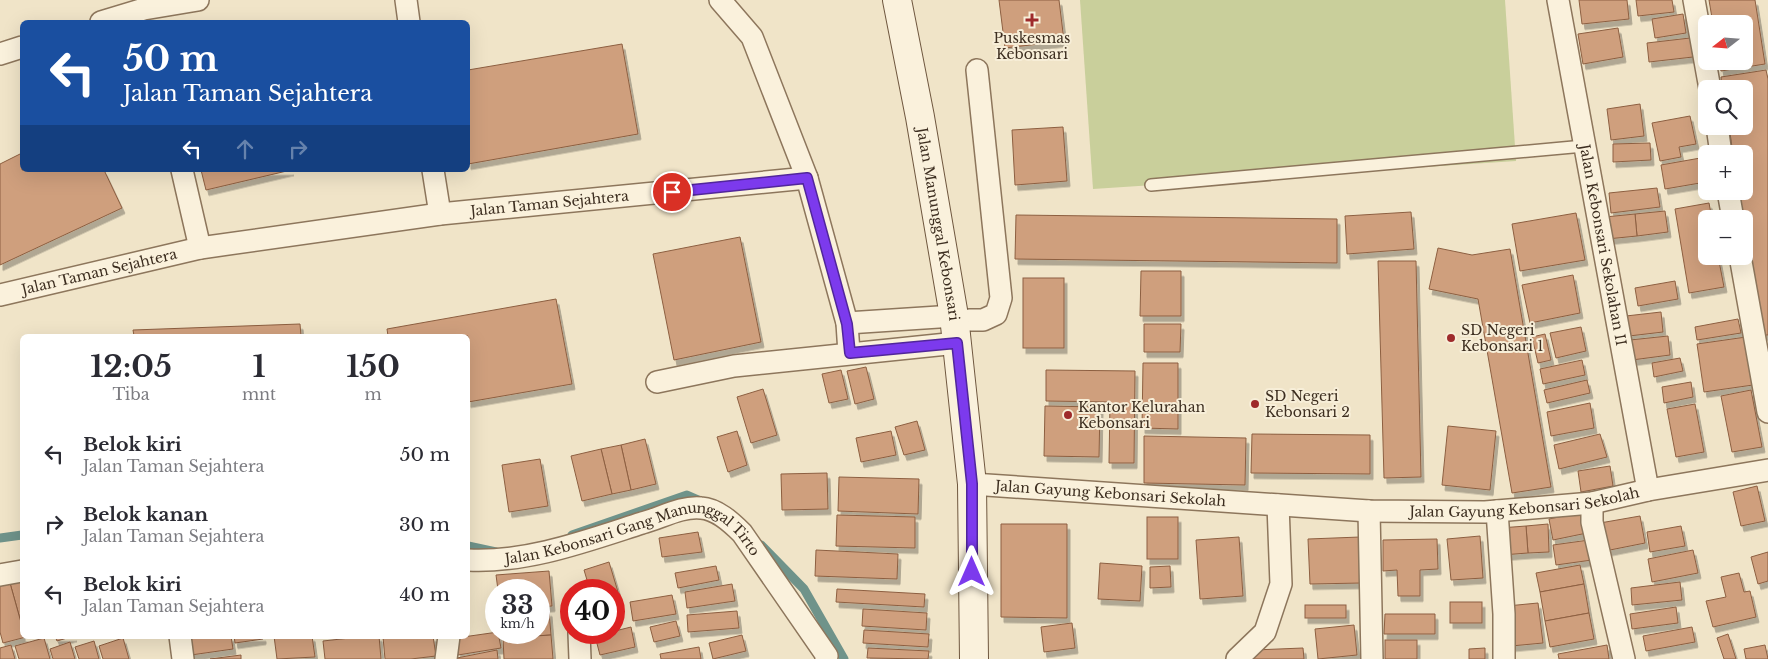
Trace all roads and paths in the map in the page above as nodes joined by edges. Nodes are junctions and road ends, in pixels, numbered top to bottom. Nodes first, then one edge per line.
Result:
1 (198, 0) edge
2 (406, 0) edge
3 (720, 0) edge
4 (897, 0) edge
5 (1558, 0) edge
6 (1694, 0) edge
7 (145, 16) edge
8 (115, 20) edge
9 (410, 20) edge
10 (20, 48) edge
11 (0, 54) edge
12 (977, 70) dead end
13 (1708, 80) edge
14 (1584, 146) junction
15 (182, 172) edge
16 (433, 172) edge
17 (807, 178) junction
18 (1151, 185) dead end
19 (440, 214) junction
20 (200, 248) junction
21 (1742, 265) edge
22 (0, 295) edge
23 (847, 324) junction
24 (960, 332) junction
25 (850, 353) junction
26 (656, 382) dead end
27 (1768, 412) edge
28 (1768, 470) edge
29 (972, 484) junction
30 (1648, 490) junction
31 (1592, 503) junction
32 (1278, 505) junction
33 (1369, 511) junction
34 (1496, 511) junction
35 (470, 560) edge
36 (20, 572) edge
37 (0, 575) edge
38 (180, 639) edge
39 (449, 639) edge
40 (579, 644) edge
41 (183, 659) edge
42 (446, 659) edge
43 (580, 659) edge
44 (826, 659) edge
45 (974, 659) edge
46 (1236, 659) edge
47 (1372, 659) edge
48 (1504, 659) edge
49 (1624, 659) edge

1 - 7 street
2 - 9 street
3 - 17 street
4 - 24 street, Jalan Manunggal Kebonsari
5 - 14 street, Jalan Kebonsari Sekolahan II
6 - 13 street
7 - 8 street
10 - 11 street
12 - 24 street
14 - 18 lane
14 - 30 street, Jalan Kebonsari Sekolahan II
15 - 20 street
16 - 19 street
17 - 19 street, Jalan Taman Sejahtera
17 - 23 street
19 - 20 street, Jalan Taman Sejahtera
20 - 22 street, Jalan Taman Sejahtera
21 - 27 street
23 - 24 street
23 - 25 street
24 - 25 street
24 - 29 street, Jalan Manunggal Kebonsari
25 - 26 street
28 - 30 street, Jalan Gayung Kebonsari Sekolah
29 - 32 street, Jalan Gayung Kebonsari Sekolah
29 - 45 street, Jalan Manunggal Kebonsari
30 - 31 street, Jalan Gayung Kebonsari Sekolah
31 - 34 street, Jalan Gayung Kebonsari Sekolah
31 - 49 street
32 - 33 street, Jalan Gayung Kebonsari Sekolah
32 - 46 street
33 - 34 street, Jalan Gayung Kebonsari Sekolah
33 - 47 street
34 - 48 street
35 - 44 street, Jalan Kebonsari Gang Manunggal Tirto
36 - 37 street
38 - 41 street
39 - 42 street
40 - 43 street

